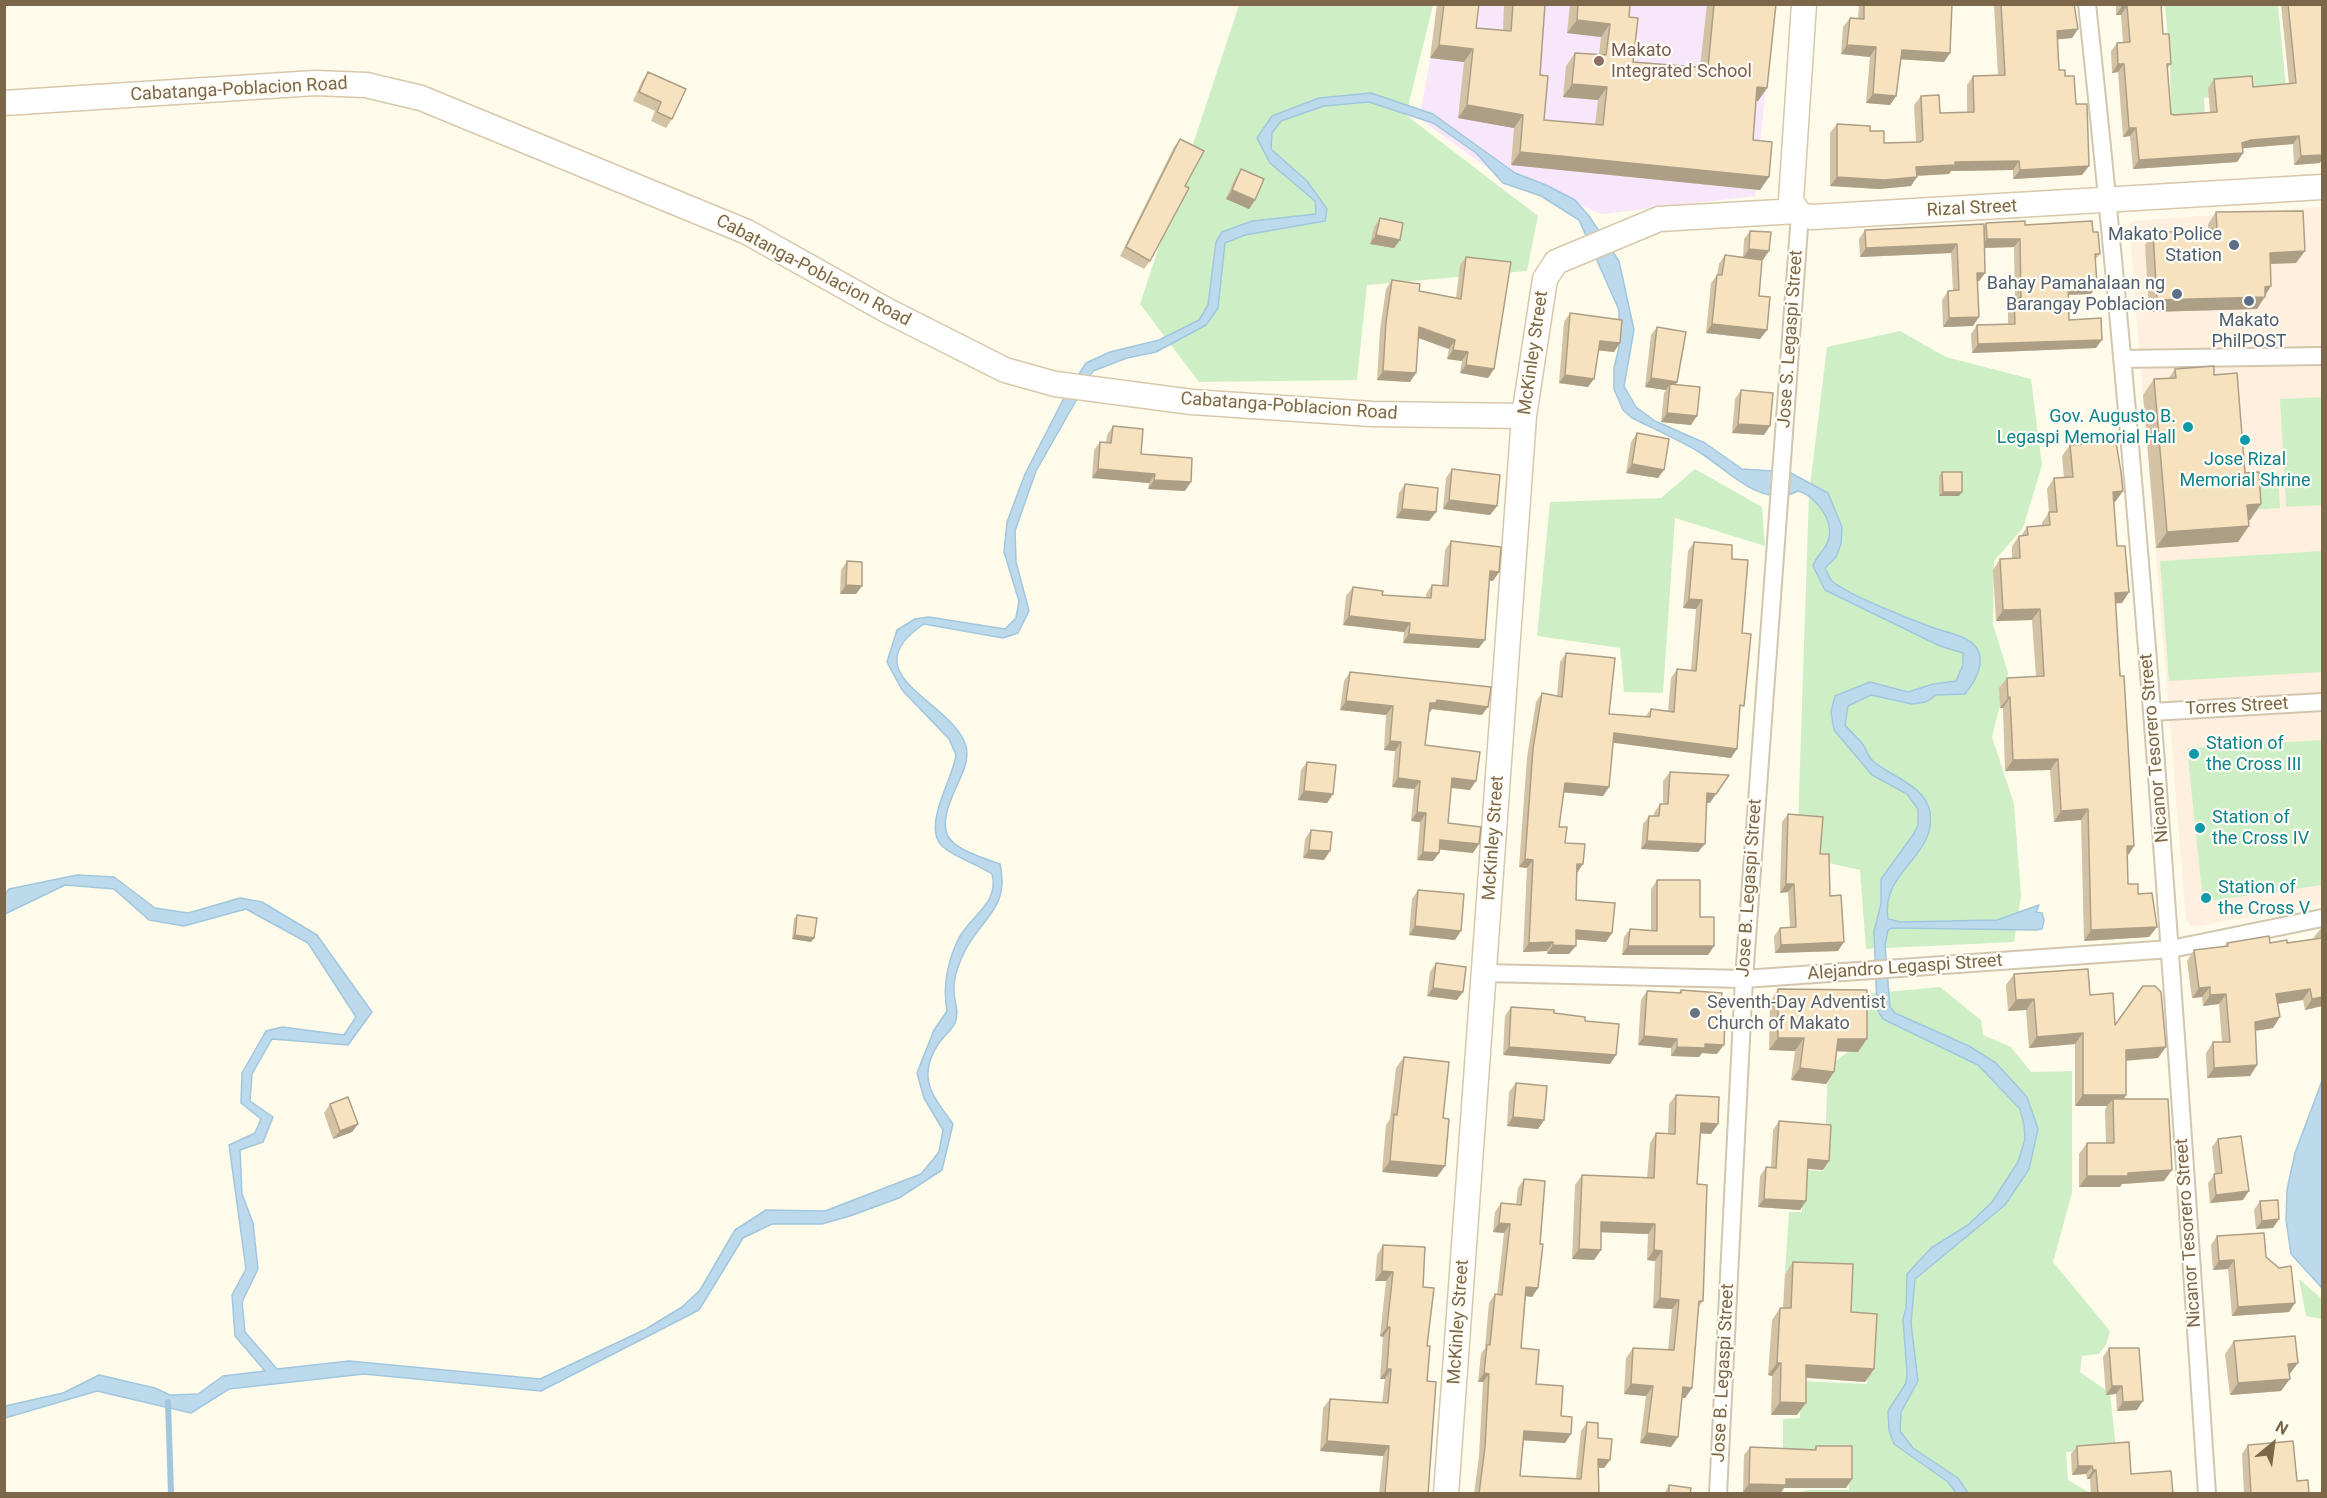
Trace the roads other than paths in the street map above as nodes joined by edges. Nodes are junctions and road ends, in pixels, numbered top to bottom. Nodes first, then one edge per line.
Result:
1 (1804, 4) edge
2 (2087, 4) edge
3 (4, 103) edge
4 (2322, 187) edge
5 (2108, 201) junction
6 (1798, 213) junction
7 (1626, 232) joint
8 (2322, 356) edge
9 (2122, 359) junction
10 (1524, 416) junction
11 (1782, 463) joint
12 (2322, 702) edge
13 (2152, 712) junction
14 (2322, 918) edge
15 (2170, 949) junction
16 (1484, 973) junction
17 (1744, 979) junction
18 (1446, 1494) edge
19 (1718, 1494) edge
20 (2207, 1494) edge

1 - 6 street, Jose S. Legaspi Street
2 - 5 street, Nicanor Tesorero Street
3 - 10 street, Cabatanga-Poblacion Road
4 - 5 street, Rizal Street
5 - 6 street, Rizal Street
5 - 9 street, Nicanor Tesorero Street
6 - 7 street, Rizal Street
6 - 11 street, Jose S. Legaspi Street
7 - 10 street, McKinley Street
8 - 9 street
9 - 13 street, Nicanor Tesorero Street
10 - 16 street, McKinley Street
11 - 17 street, Jose B. Legaspi Street
12 - 13 street, Torres Street
13 - 15 street, Nicanor Tesorero Street
14 - 15 street, Alejandro Legaspi Street
15 - 17 street, Alejandro Legaspi Street
15 - 20 street, Nicanor Tesorero Street
16 - 17 street, Alejandro Legaspi Street
16 - 18 street, McKinley Street
17 - 19 street, Jose B. Legaspi Street

